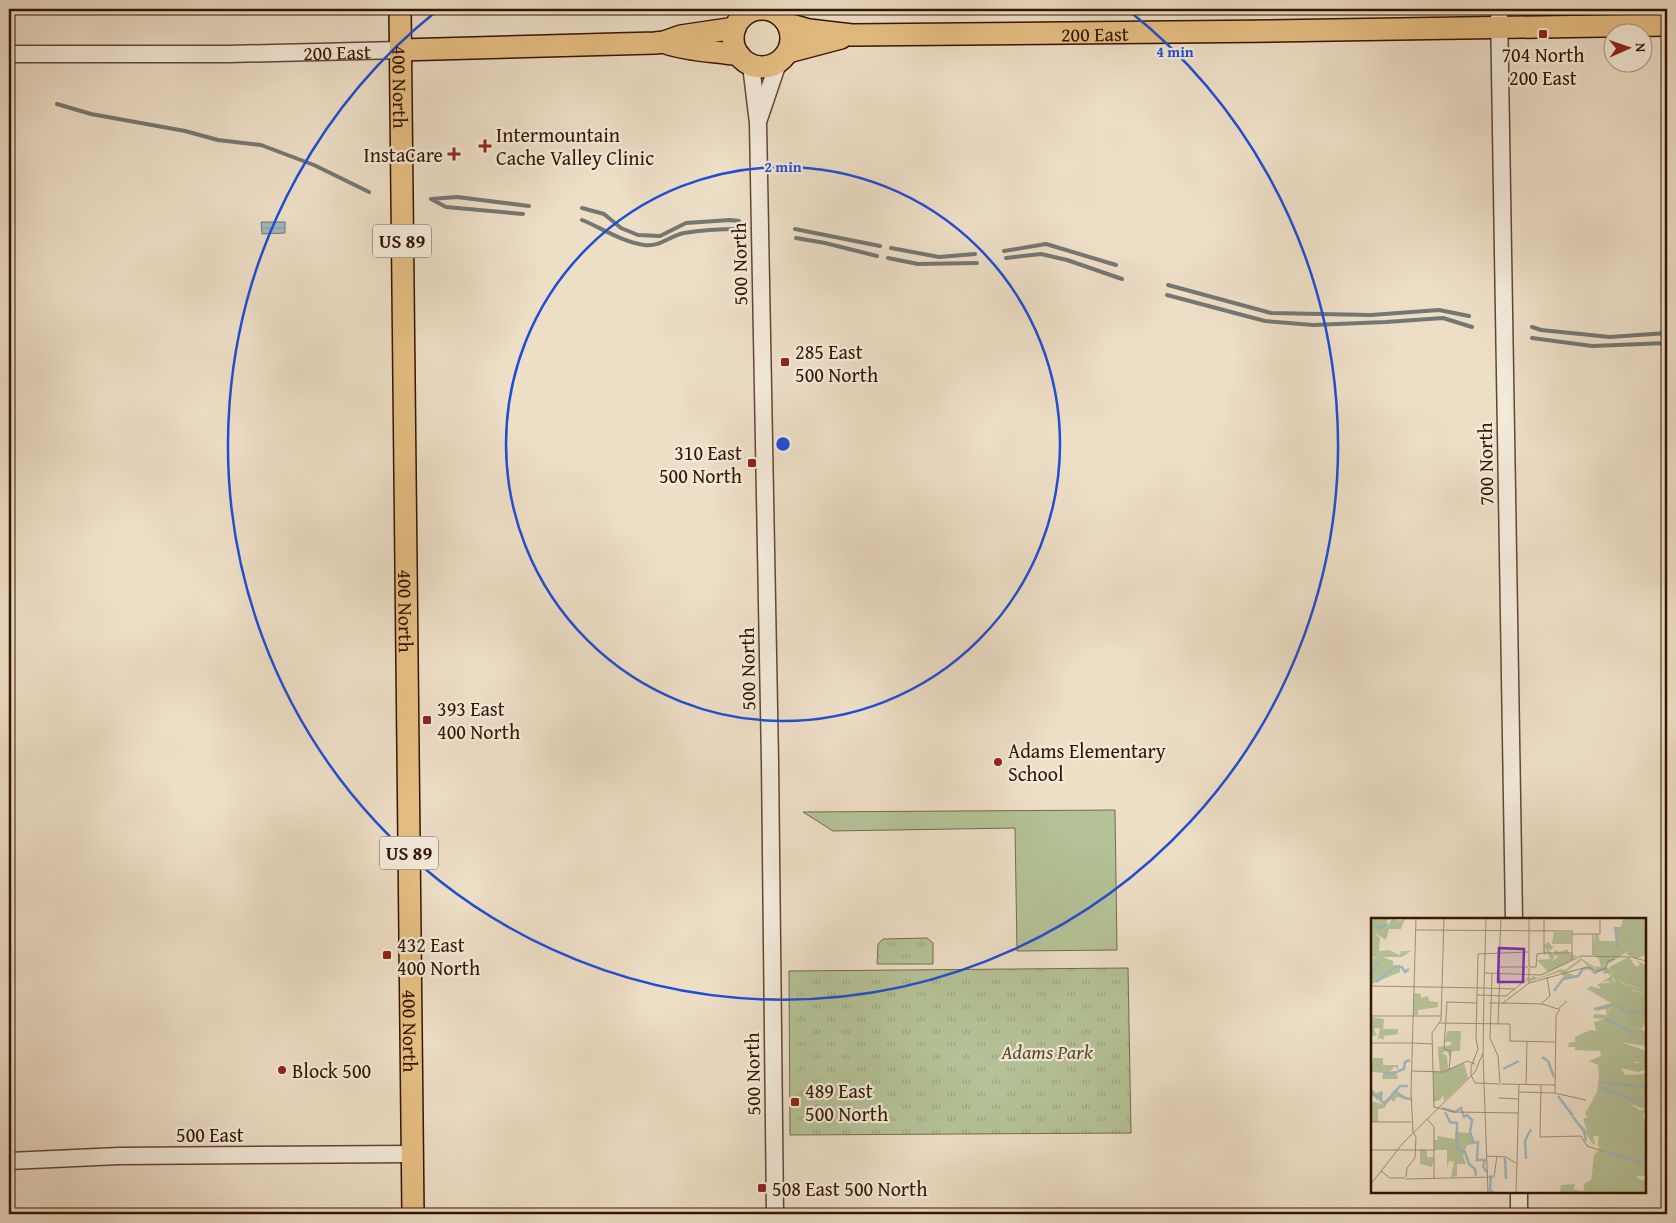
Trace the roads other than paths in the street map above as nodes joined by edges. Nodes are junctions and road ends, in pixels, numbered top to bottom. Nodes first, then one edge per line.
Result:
1 (400, 9) edge
2 (783, 16) edge
3 (743, 17) edge
4 (1499, 18) edge
5 (1667, 25) edge
6 (852, 35) junction
7 (664, 42) junction
8 (400, 50) junction
9 (9, 54) edge
10 (783, 57) junction
11 (745, 60) junction
12 (758, 123) junction
13 (1514, 918) edge
14 (412, 1154) junction
15 (9, 1161) edge
16 (1519, 1193) edge
17 (413, 1214) edge
18 (775, 1214) edge
19 (1519, 1214) edge

1 - 8 main road, 400 North / US 89
2 - 3 main road
2 - 6 main road, 200 East
2 - 10 main road
3 - 7 main road, 200 East
3 - 11 main road
4 - 5 main road, 200 East
4 - 6 main road, 200 East
4 - 13 street, 700 North
6 - 10 main road, 200 East
7 - 8 main road, 200 East
7 - 11 main road, 200 East
8 - 9 street, 200 East
8 - 14 main road, 400 North / US 89
10 - 11 main road
10 - 12 street, 500 North
11 - 12 street, 500 North
12 - 18 street, 500 North
14 - 15 street, 500 East
14 - 17 main road, 400 North / US 89
16 - 19 street

